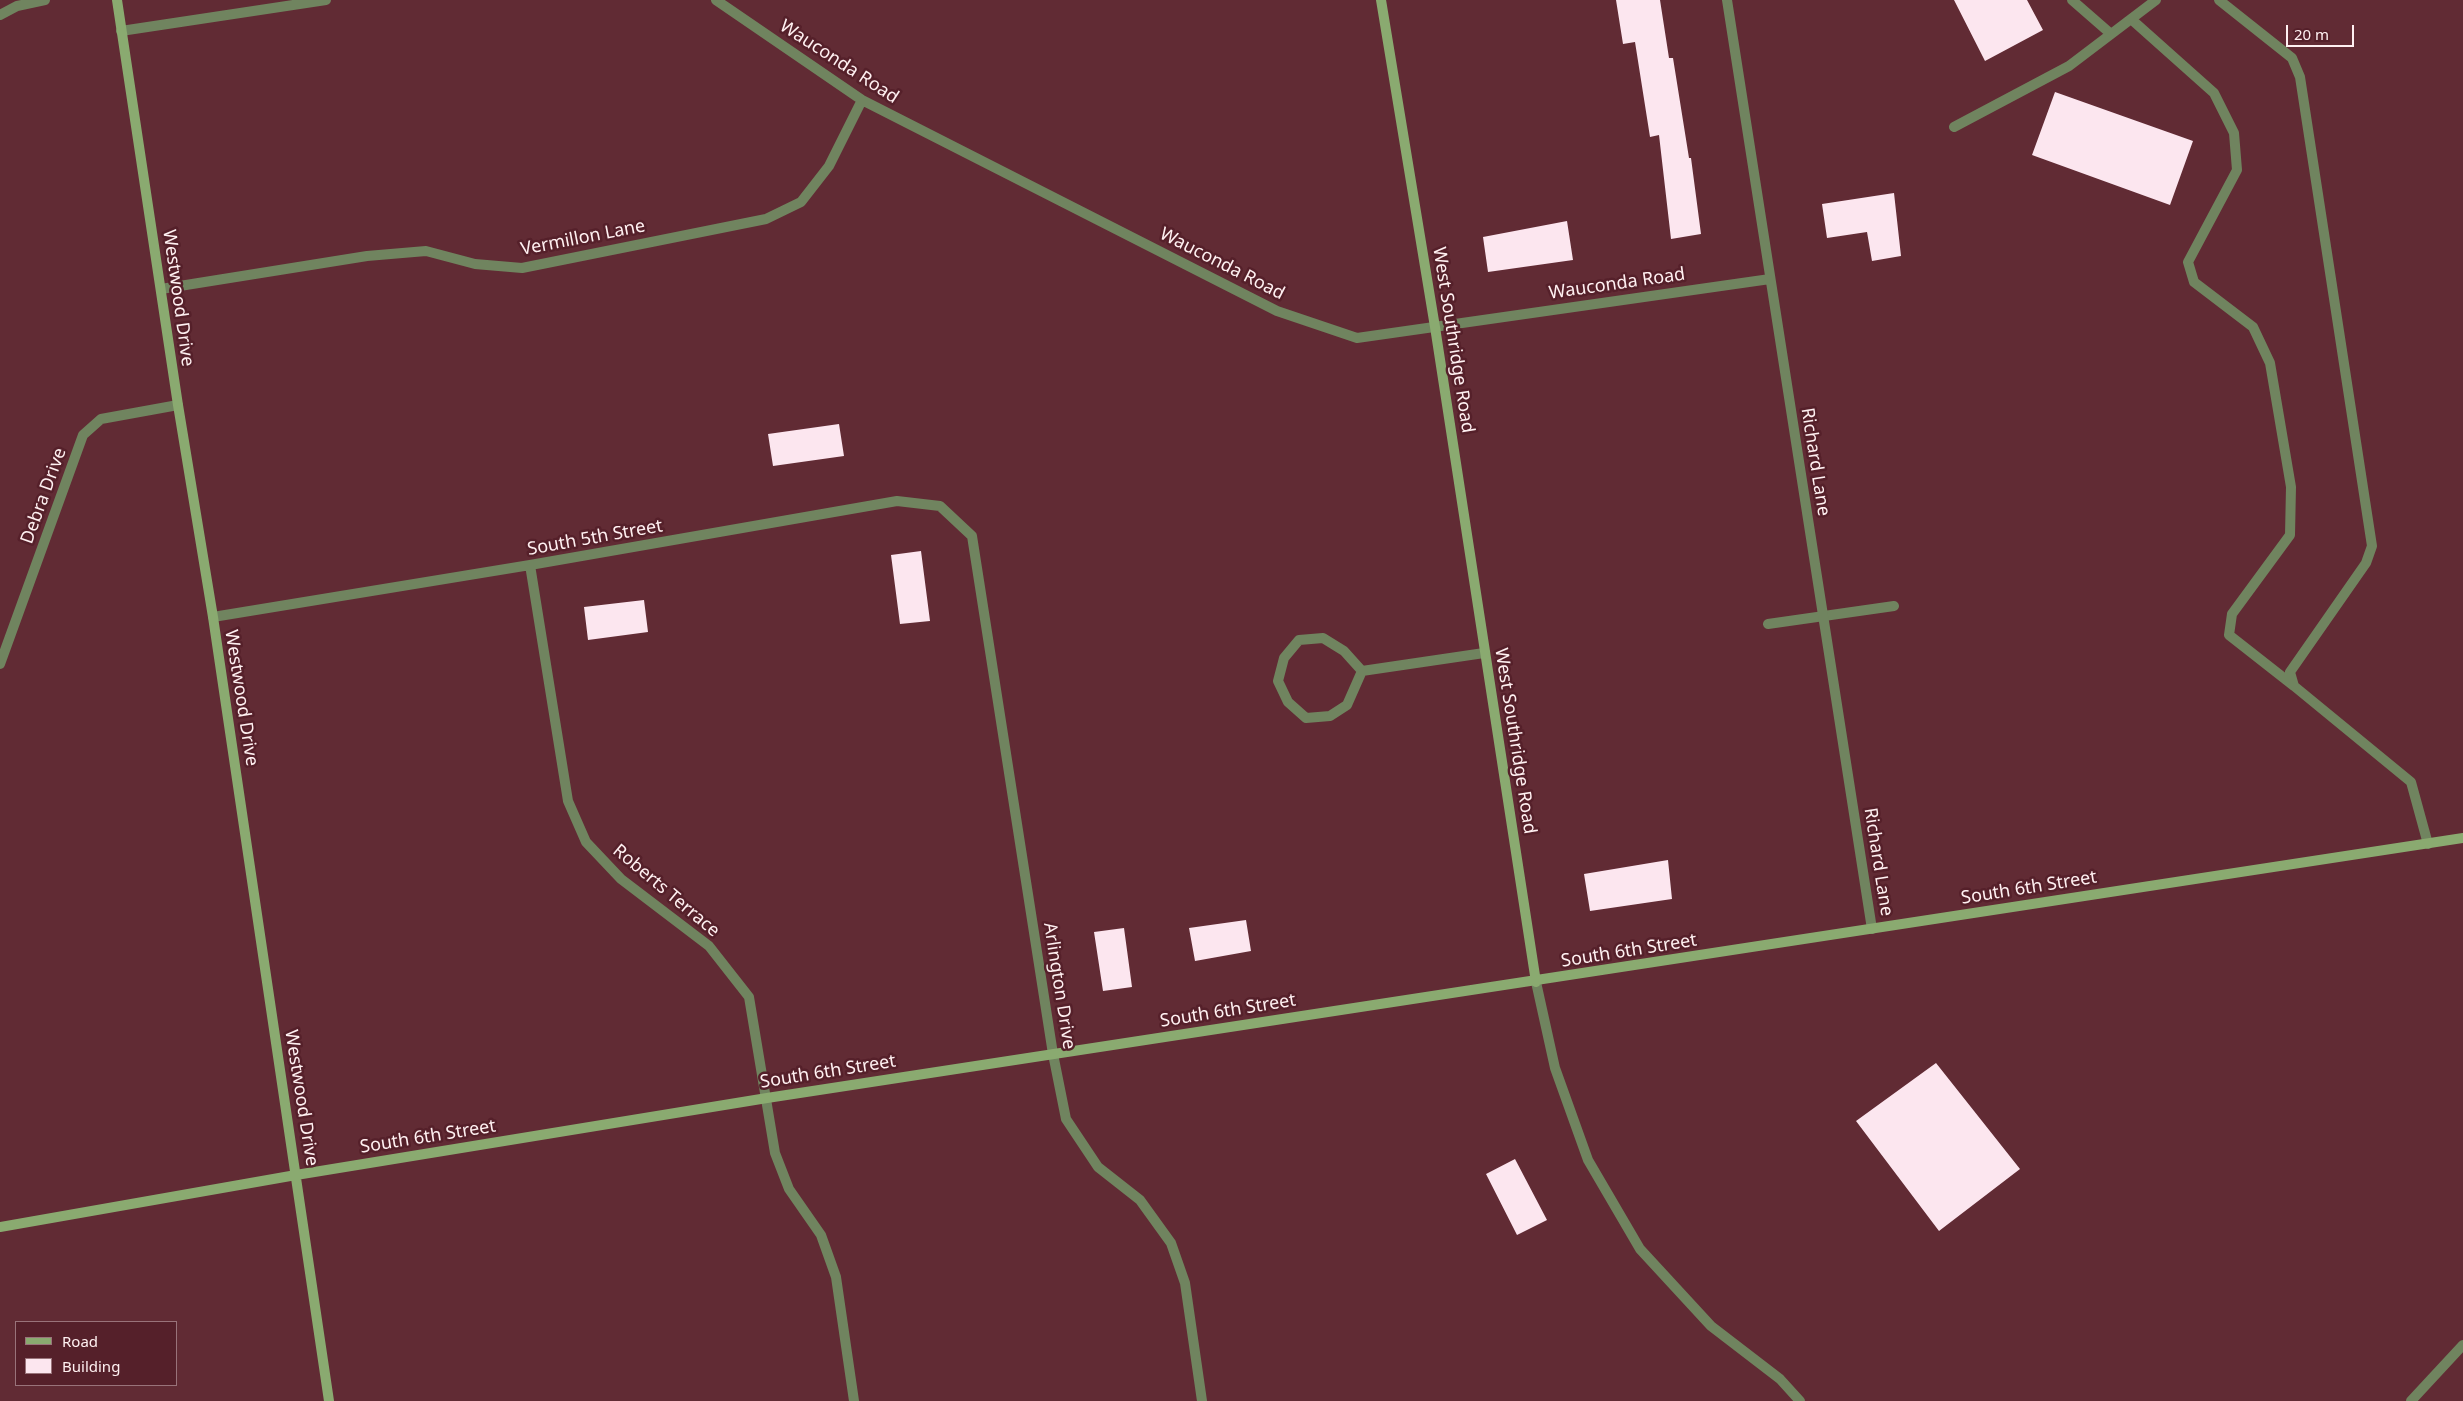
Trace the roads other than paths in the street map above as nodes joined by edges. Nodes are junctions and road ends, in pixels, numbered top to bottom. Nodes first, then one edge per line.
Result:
1 (45, 0) edge
2 (117, 0) edge
3 (326, 0) edge
4 (716, 0) edge
5 (1381, 0) edge
6 (1727, 0) edge
7 (2072, 0) edge
8 (2156, 0) edge
9 (2219, 0) edge
10 (0, 15) edge
11 (2132, 19) junction
12 (121, 31) junction
13 (2111, 34) junction
14 (862, 100) junction
15 (1954, 127) dead end
16 (1770, 279) junction
17 (161, 288) junction
18 (1435, 327) junction
19 (178, 405) junction
20 (972, 536) joint
21 (530, 566) junction
22 (1894, 606) dead end
23 (1822, 615) junction
24 (212, 617) junction
25 (1768, 624) dead end
26 (1484, 653) junction
27 (0, 664) edge
28 (1362, 671) junction
29 (2294, 686) junction
30 (2463, 838) edge
31 (2428, 844) junction
32 (1872, 929) junction
33 (1536, 982) junction
34 (1053, 1054) junction
35 (767, 1098) junction
36 (296, 1175) junction
37 (0, 1227) edge
38 (2463, 1345) edge
39 (329, 1401) edge
40 (854, 1401) edge
41 (1202, 1401) edge
42 (1800, 1401) edge
43 (2411, 1401) edge

1 - 10 street
2 - 12 main road, Westwood Drive
3 - 12 street
4 - 14 street, Wauconda Road
5 - 18 main road, West Southridge Road
6 - 16 street, Richard Lane
7 - 13 street
8 - 11 street
9 - 29 street
11 - 13 street
11 - 29 street
12 - 17 main road, Westwood Drive
13 - 15 street
14 - 17 street, Vermillon Lane
14 - 18 street, Wauconda Road
16 - 18 street, Wauconda Road
16 - 23 street, Richard Lane
17 - 19 main road, Westwood Drive
18 - 26 main road, West Southridge Road
19 - 24 main road, Westwood Drive
19 - 27 street, Debra Drive
20 - 21 street, South 5th Street
20 - 34 street, Arlington Drive
21 - 24 street, South 5th Street
21 - 35 street, Roberts Terrace
22 - 23 street
23 - 25 street
23 - 32 street, Richard Lane
24 - 36 main road, Westwood Drive
26 - 28 street
26 - 33 main road, West Southridge Road
28 - 28 street
29 - 31 street
30 - 31 main road, South 6th Street
31 - 32 main road, South 6th Street
32 - 33 main road, South 6th Street
33 - 34 main road, South 6th Street
33 - 42 street, West Southridge Road
34 - 35 main road, South 6th Street
34 - 41 street, Arlington Drive
35 - 36 main road, South 6th Street
35 - 40 street, Roberts Terrace
36 - 37 main road, South 6th Street
36 - 39 main road, Westwood Drive
38 - 43 street

